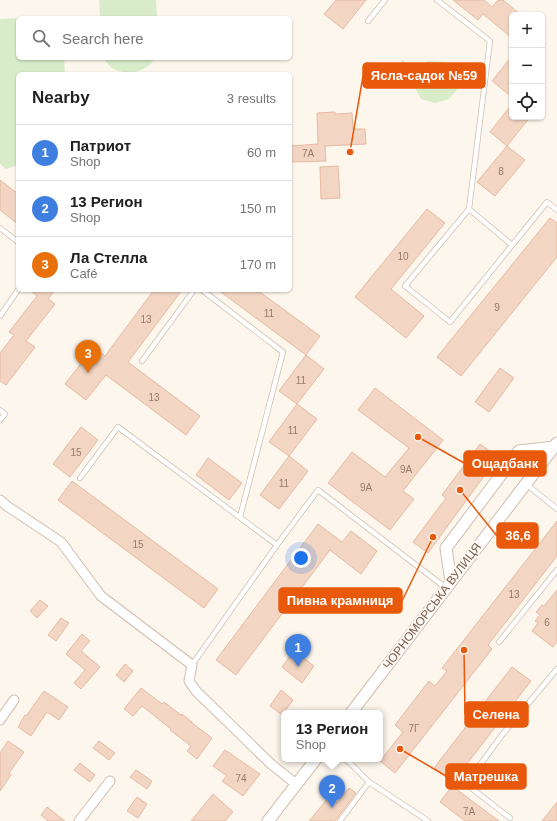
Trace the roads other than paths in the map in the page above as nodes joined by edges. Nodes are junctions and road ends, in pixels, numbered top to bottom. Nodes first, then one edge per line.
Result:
1 (385, 0) edge
2 (437, 0) edge
3 (368, 21) dead end
4 (469, 209) junction
5 (557, 210) edge
6 (0, 228) edge
7 (16, 240) edge
8 (512, 245) junction
9 (17, 292) edge
10 (193, 292) edge
11 (205, 292) edge
12 (0, 316) edge
13 (142, 361) dead end
14 (0, 410) edge
15 (0, 420) edge
16 (556, 445) edge
17 (80, 478) dead end
18 (526, 484) junction
19 (2, 506) edge
20 (557, 509) edge
21 (240, 517) junction
22 (277, 545) junction
23 (557, 570) edge
24 (448, 585) junction
25 (499, 642) dead end
26 (192, 665) junction
27 (557, 669) edge
28 (14, 700) dead end
29 (353, 710) edge
30 (0, 720) edge
31 (314, 762) edge
32 (348, 762) edge
33 (110, 781) dead end
34 (369, 782) junction
35 (296, 784) junction
36 (510, 818) dead end
37 (79, 821) edge
38 (268, 821) edge
39 (340, 821) edge
40 (428, 821) edge

1 - 3 lane
2 - 4 lane
4 - 8 lane
4 - 8 lane
5 - 8 lane
6 - 7 lane
9 - 12 lane
10 - 13 lane
11 - 21 lane
14 - 15 lane
16 - 18 street, ЧОРНОМОРСЬКА ВУЛИЦЯ
16 - 24 street
17 - 21 lane
18 - 20 lane
18 - 24 street, ЧОРНОМОРСЬКА ВУЛИЦЯ
19 - 26 street
21 - 22 lane
22 - 24 lane
22 - 26 lane
23 - 25 lane
24 - 29 street, ЧОРНОМОРСЬКА ВУЛИЦЯ
26 - 35 street
27 - 36 lane
28 - 30 street
31 - 35 street
32 - 34 lane
33 - 37 street
34 - 39 lane
34 - 40 lane
35 - 38 street

